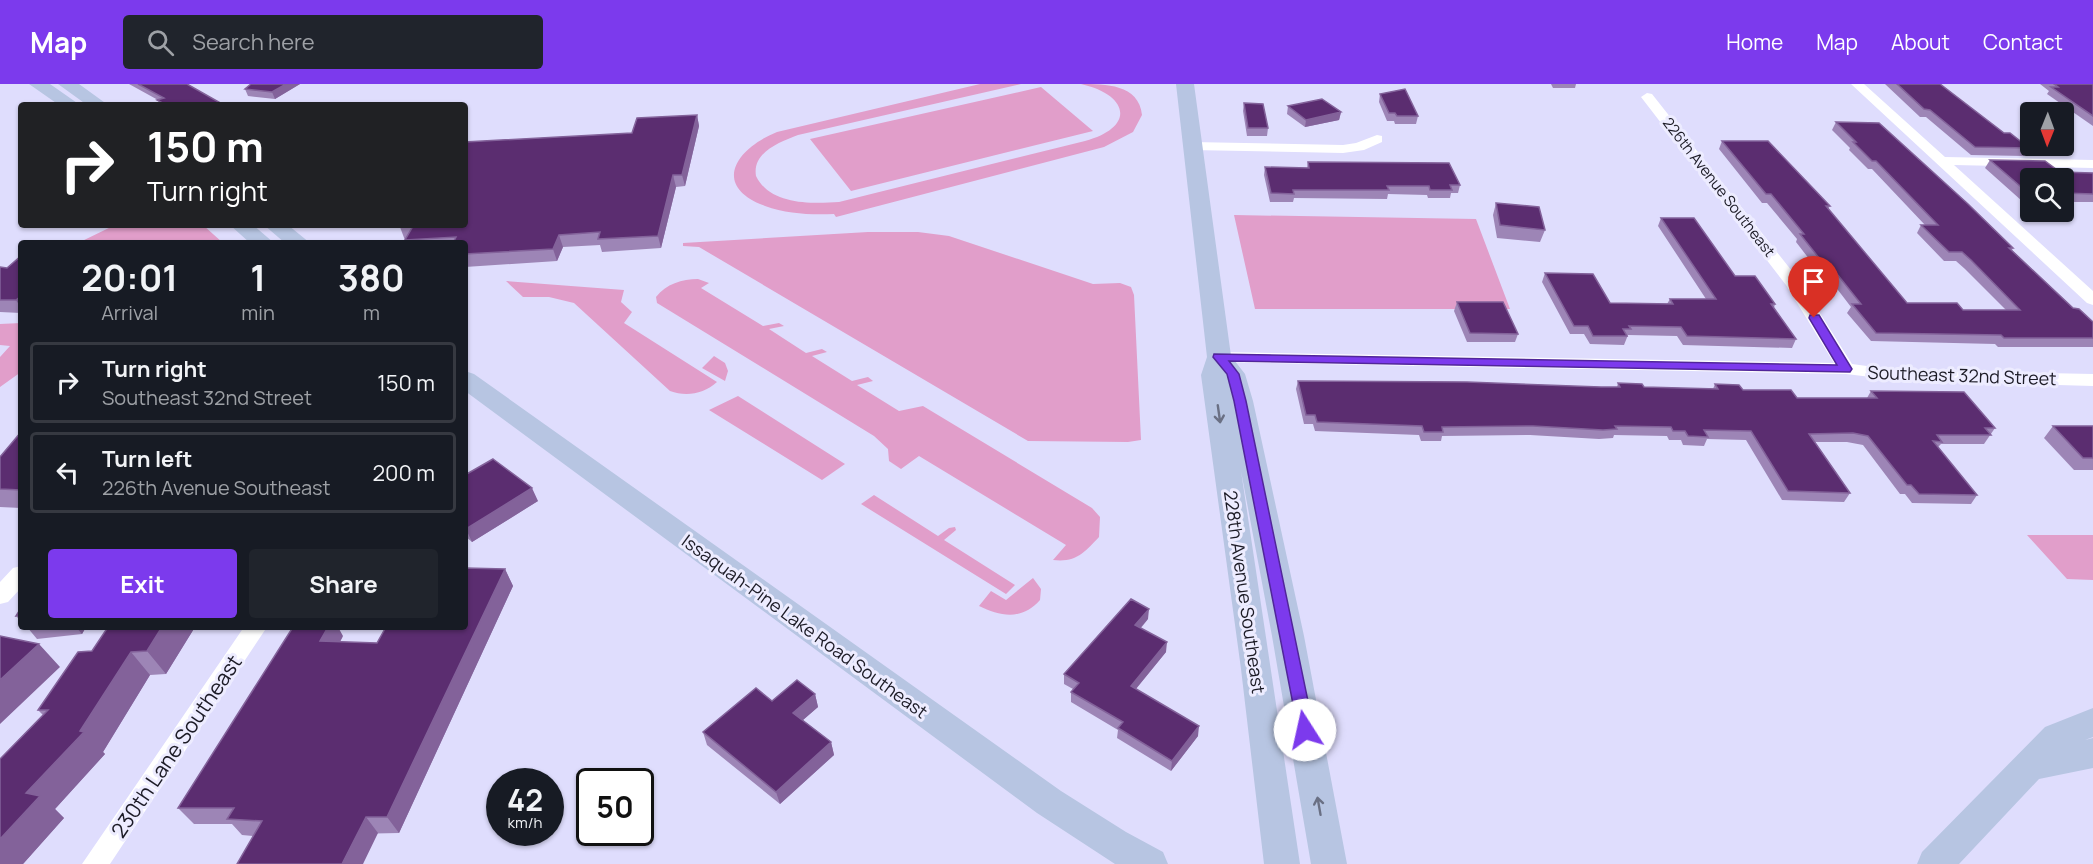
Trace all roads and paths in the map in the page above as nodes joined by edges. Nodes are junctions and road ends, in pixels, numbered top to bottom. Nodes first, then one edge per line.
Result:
1 (38, 84) edge
2 (67, 84) edge
3 (1185, 84) edge
4 (1857, 84) edge
5 (1647, 97) dead end
6 (66, 102) edge
7 (94, 102) edge
8 (1377, 139) dead end
9 (1191, 146) junction
10 (1940, 161) junction
11 (2093, 164) edge
12 (244, 228) edge
13 (278, 228) edge
14 (259, 240) edge
15 (295, 240) edge
16 (2093, 300) edge
17 (1219, 357) junction
18 (1846, 369) junction
19 (2093, 380) edge
20 (468, 381) edge
21 (18, 577) edge
22 (0, 596) edge
23 (254, 630) edge
24 (2093, 722) edge
25 (2093, 753) edge
26 (2032, 766) junction
27 (95, 864) edge
28 (1150, 864) edge
29 (1282, 864) edge
30 (1329, 864) edge
31 (1935, 864) edge

1 - 6 main road
2 - 7 main road
3 - 9 main road, 228th Avenue Southeast
4 - 10 street
5 - 18 street, 226th Avenue Southeast
8 - 9 street
9 - 17 main road, 228th Avenue Southeast
10 - 11 street
10 - 16 street
12 - 14 main road
13 - 15 main road
17 - 18 street, Southeast 32nd Street
17 -> 29 main road, 228th Avenue Southeast
30 -> 17 main road, 228th Avenue Southeast
18 - 19 street, Southeast 32nd Street
20 - 28 main road, Issaquah-Pine Lake Road Southeast
21 - 22 street
23 - 27 street, 230th Lane Southeast
24 - 26 main road
25 - 26 main road
26 - 31 main road

